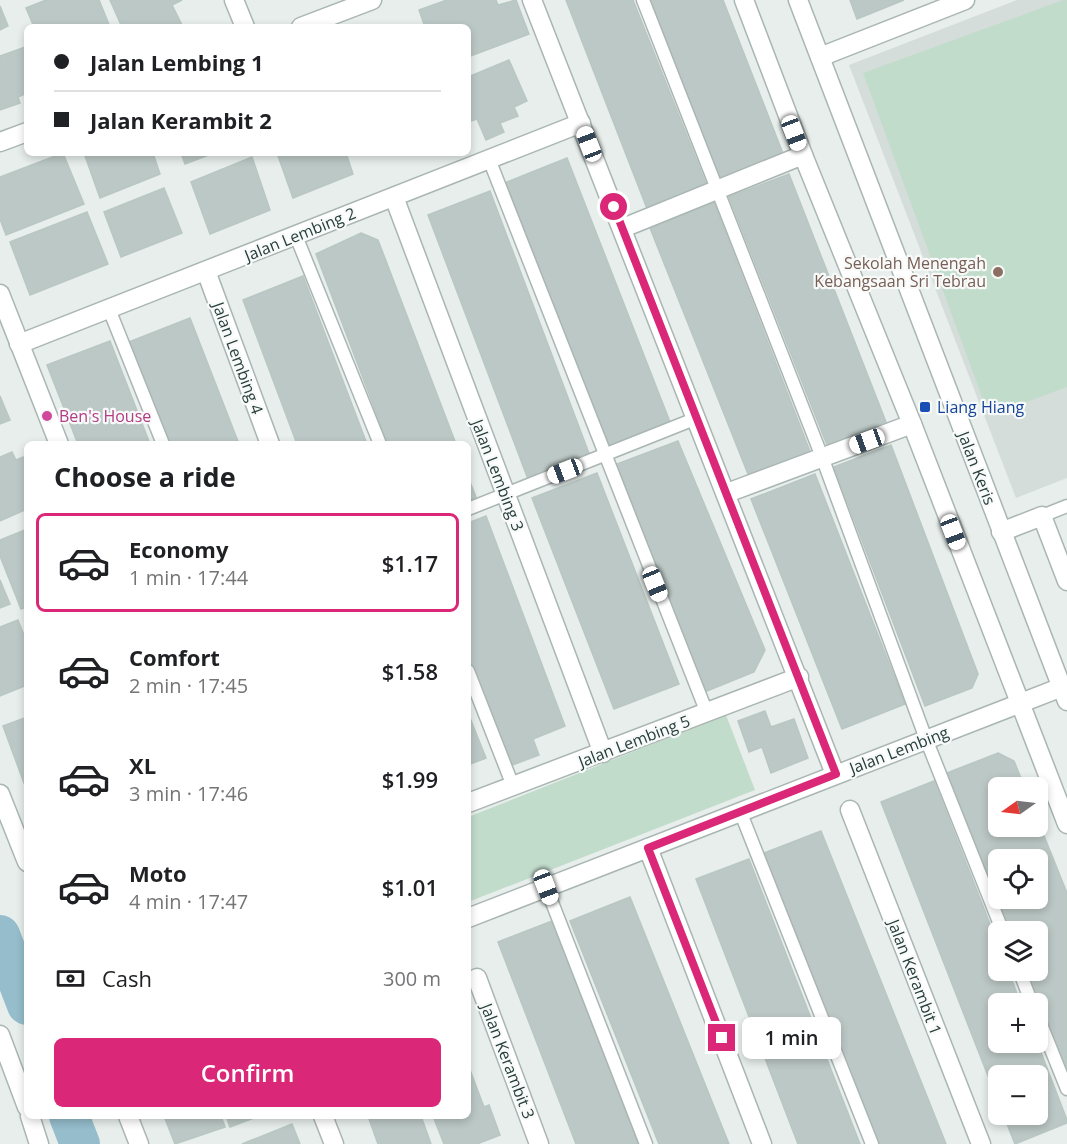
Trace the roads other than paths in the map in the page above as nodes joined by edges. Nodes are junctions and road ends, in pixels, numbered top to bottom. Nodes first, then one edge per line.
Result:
1 (234, 0) edge
2 (372, 0) edge
3 (532, 0) edge
4 (643, 0) edge
5 (744, 0) edge
6 (798, 0) edge
7 (961, 1) edge
8 (244, 24) edge
9 (309, 24) edge
10 (820, 57) junction
11 (581, 123) junction
12 (24, 133) edge
13 (0, 142) edge
14 (803, 155) junction
15 (489, 159) junction
16 (716, 188) junction
17 (394, 197) junction
18 (622, 228) junction
19 (296, 236) junction
20 (206, 271) junction
21 (0, 294) edge
22 (109, 309) junction
23 (19, 344) junction
24 (697, 418) junction
25 (912, 424) junction
26 (59, 441) edge
27 (162, 441) edge
28 (269, 441) edge
29 (379, 441) edge
30 (604, 455) junction
31 (822, 457) junction
32 (727, 493) junction
33 (505, 494) junction
34 (1067, 506) edge
35 (471, 508) edge
36 (1042, 516) junction
37 (1001, 532) junction
38 (1067, 580) edge
39 (799, 677) junction
40 (471, 679) edge
41 (1064, 694) edge
42 (1020, 704) junction
43 (706, 713) junction
44 (926, 739) junction
45 (603, 753) junction
46 (836, 774) junction
47 (513, 786) junction
48 (0, 794) edge
49 (471, 802) edge
50 (850, 810) dead end
51 (740, 811) junction
52 (1067, 824) edge
53 (648, 848) junction
54 (24, 854) edge
55 (546, 887) junction
56 (471, 917) edge
57 (999, 921) edge
58 (477, 978) dead end
59 (0, 1035) edge
60 (1048, 1042) edge
61 (1067, 1089) edge
62 (24, 1093) edge
63 (31, 1119) edge
64 (129, 1119) edge
65 (324, 1119) edge
66 (39, 1144) edge
67 (139, 1144) edge
68 (334, 1144) edge
69 (539, 1144) edge
70 (646, 1144) edge
71 (762, 1144) edge
72 (872, 1144) edge
73 (981, 1144) edge

1 - 8 street
2 - 9 street
3 - 11 street
4 - 16 lane
5 - 14 street
6 - 10 street, Jalan Keris
7 - 10 street
10 - 37 street, Jalan Keris
11 - 15 street, Jalan Lembing 2
11 - 18 street
12 - 13 street
14 - 16 street
14 - 25 street
15 - 17 street, Jalan Lembing 2
15 - 30 lane
16 - 18 street
16 - 31 lane
17 - 19 street, Jalan Lembing 2
17 - 33 street, Jalan Lembing 3
18 - 24 street
19 - 20 street, Jalan Lembing 2
19 - 29 lane
20 - 22 street, Jalan Lembing 2
20 - 28 street, Jalan Lembing 4
21 - 23 street
22 - 23 street, Jalan Lembing 2
22 - 27 lane
23 - 26 street
24 - 30 lane
24 - 32 street
25 - 31 street
25 - 42 street
30 - 33 lane
30 - 43 lane
31 - 32 street
31 - 44 lane
32 - 39 street
33 - 35 lane
33 - 45 street, Jalan Lembing 3
34 - 36 lane
36 - 37 street
36 - 38 street
37 - 41 street, Jalan Keris
39 - 43 street, Jalan Lembing 5
39 - 46 street
40 - 47 lane
41 - 42 street, Jalan Lembing
42 - 44 street, Jalan Lembing
42 - 52 street
43 - 45 street, Jalan Lembing 5
44 - 46 street, Jalan Lembing
44 - 57 lane
45 - 47 street, Jalan Lembing 5
46 - 51 street, Jalan Lembing
47 - 49 street, Jalan Lembing 5
48 - 54 street
50 - 73 street, Jalan Kerambit 1
51 - 53 street, Jalan Lembing
51 - 72 lane
53 - 55 street, Jalan Lembing
53 - 71 street
55 - 56 street, Jalan Lembing
55 - 70 lane
58 - 69 street, Jalan Kerambit 3
59 - 62 street
60 - 61 lane
63 - 66 street
64 - 67 street
65 - 68 street

